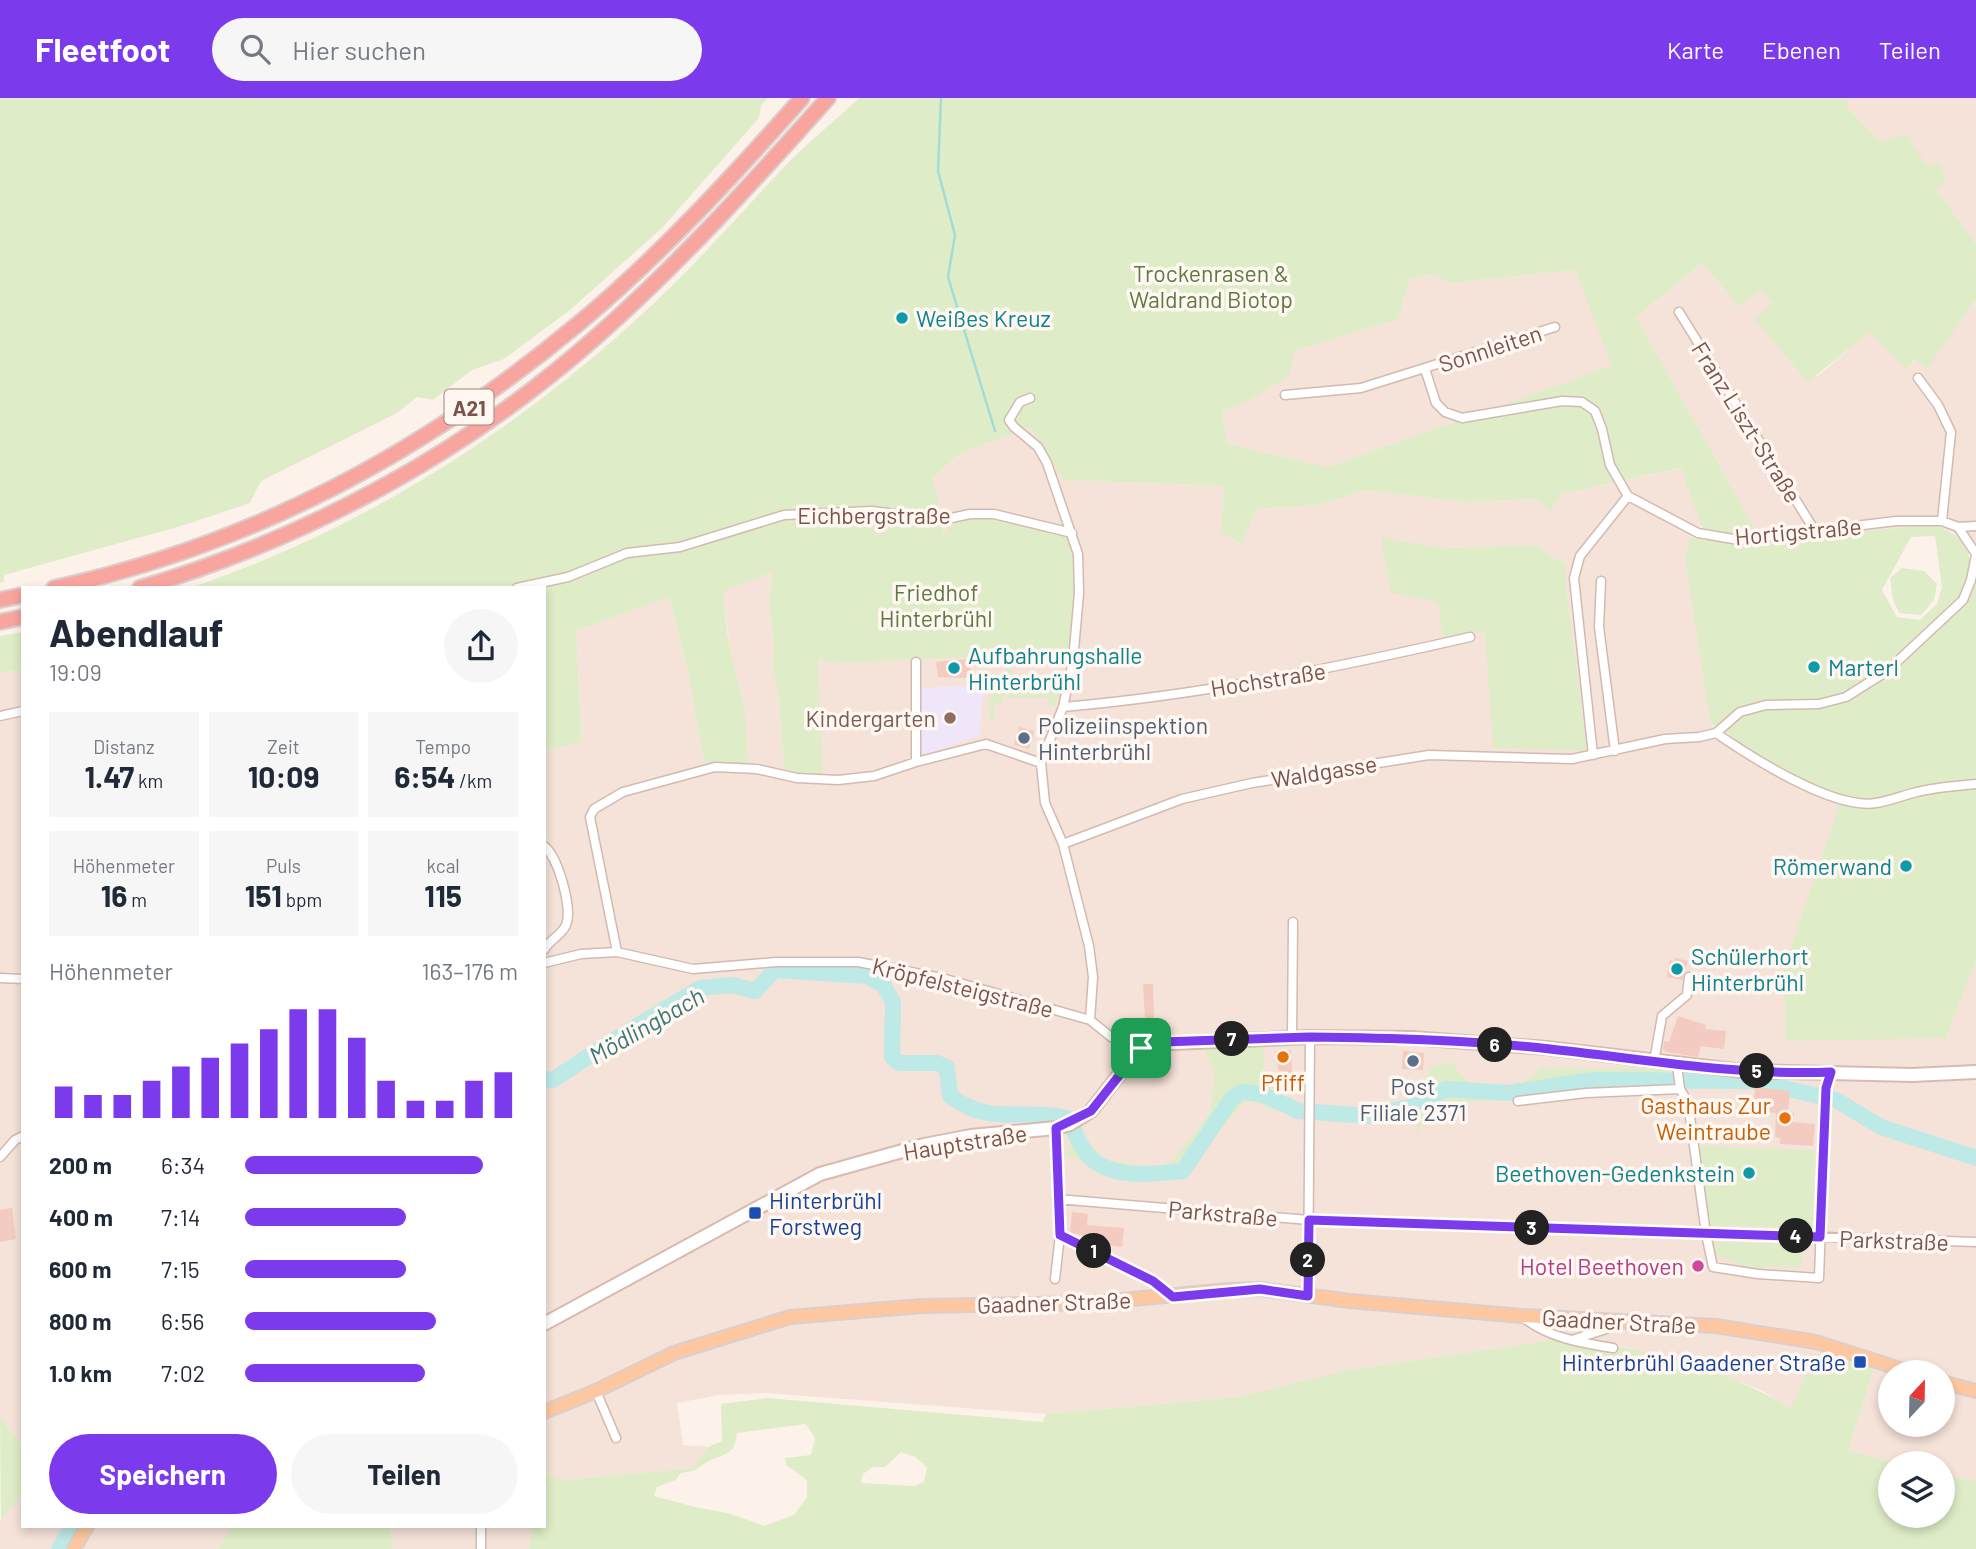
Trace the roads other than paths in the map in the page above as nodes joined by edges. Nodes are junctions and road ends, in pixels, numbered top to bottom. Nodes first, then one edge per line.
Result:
1 (802, 98) edge
2 (828, 98) edge
3 (1679, 312) dead end
4 (1555, 327) dead end
5 (1425, 369) junction
6 (1918, 379) dead end
7 (1285, 395) dead end
8 (1030, 398) dead end
9 (1628, 496) junction
10 (1942, 521) junction
11 (1976, 526) edge
12 (1958, 527) junction
13 (1815, 531) junction
14 (1072, 533) junction
15 (1976, 554) edge
16 (1601, 581) dead end
17 (63, 586) edge
18 (146, 586) edge
19 (526, 586) edge
20 (21, 595) edge
21 (0, 600) edge
22 (21, 617) edge
23 (0, 622) edge
24 (1470, 637) dead end
25 (916, 662) dead end
26 (1063, 707) junction
27 (21, 711) edge
28 (0, 716) edge
29 (1716, 733) junction
30 (1615, 751) junction
31 (1593, 755) junction
32 (916, 762) junction
33 (1041, 763) junction
34 (1976, 784) edge
35 (1063, 844) junction
36 (546, 847) edge
37 (1293, 922) dead end
38 (546, 948) edge
39 (617, 952) junction
40 (546, 963) edge
41 (1689, 977) dead end
42 (0, 978) edge
43 (21, 979) edge
44 (1090, 1020) junction
45 (1292, 1037) junction
46 (1310, 1037) junction
47 (1141, 1048) junction
48 (1654, 1062) junction
49 (1677, 1068) junction
50 (1831, 1072) junction
51 (1976, 1072) edge
52 (1680, 1086) junction
53 (1518, 1101) dead end
54 (1065, 1125) junction
55 (21, 1137) edge
56 (0, 1157) edge
57 (1057, 1199) junction
58 (1309, 1220) junction
59 (1706, 1234) junction
60 (1060, 1235) junction
61 (1820, 1237) junction
62 (1976, 1242) edge
63 (1055, 1279) dead end
64 (1308, 1296) junction
65 (1173, 1297) junction
66 (1522, 1316) junction
67 (1617, 1321) junction
68 (546, 1323) edge
69 (1571, 1341) junction
70 (1613, 1348) dead end
71 (1878, 1362) edge
72 (1955, 1385) edge
73 (596, 1391) junction
74 (1976, 1391) edge
75 (546, 1411) edge
76 (614, 1434) dead end
77 (86, 1528) edge
78 (481, 1528) edge
79 (74, 1549) edge
80 (481, 1549) edge

1 - 17 highway, A21
2 - 18 highway, A21
3 - 13 street, Franz Liszt-Straße
4 - 5 street, Sonnleiten
5 - 7 street, Sonnleiten
5 - 9 street, Sonnleiten
6 - 10 street
8 - 14 street
9 - 13 street, Hortigstraße
9 - 31 street
10 - 12 street, Hortigstraße
10 - 13 street, Hortigstraße
11 - 12 street, Hortigstraße
12 - 15 street
14 - 19 street, Eichbergstraße
14 - 26 street
15 - 29 street
16 - 30 street
20 - 21 highway
22 - 23 highway
24 - 26 street, Hochstraße
25 - 32 street
26 - 33 street
27 - 28 street
29 - 30 street, Waldgasse
29 - 34 street
30 - 31 street, Waldgasse
31 - 35 street, Waldgasse
32 - 33 street
32 - 39 street
33 - 35 street
35 - 44 street
36 - 38 street
37 - 45 street
39 - 40 street, Kröpfelsteigstraße
39 - 44 street, Kröpfelsteigstraße
41 - 48 street
42 - 43 street
44 - 47 street
45 - 46 main road
45 - 47 main road
46 - 48 main road
46 - 58 street
47 - 54 main road
48 - 49 main road
49 - 50 main road
49 - 52 street
50 - 51 main road
50 - 61 street
52 - 53 street
52 - 59 street
54 - 57 street
54 - 68 main road, Hauptstraße
55 - 56 street
57 - 58 street, Parkstraße
57 - 60 street
58 - 59 street, Parkstraße
58 - 64 street
59 - 61 street, Parkstraße
59 - 61 street
60 - 63 street
60 - 65 street
61 - 62 street, Parkstraße
64 - 65 main road, Gaadner Straße
64 - 66 main road, Gaadner Straße
65 - 73 main road, Gaadner Straße
66 - 67 main road, Gaadner Straße
66 - 69 street
67 - 69 street
67 - 71 main road, Gaadner Straße
69 - 70 street
72 - 74 main road
73 - 75 main road, Gaadner Straße
73 - 76 street
77 - 79 main road
78 - 80 street

